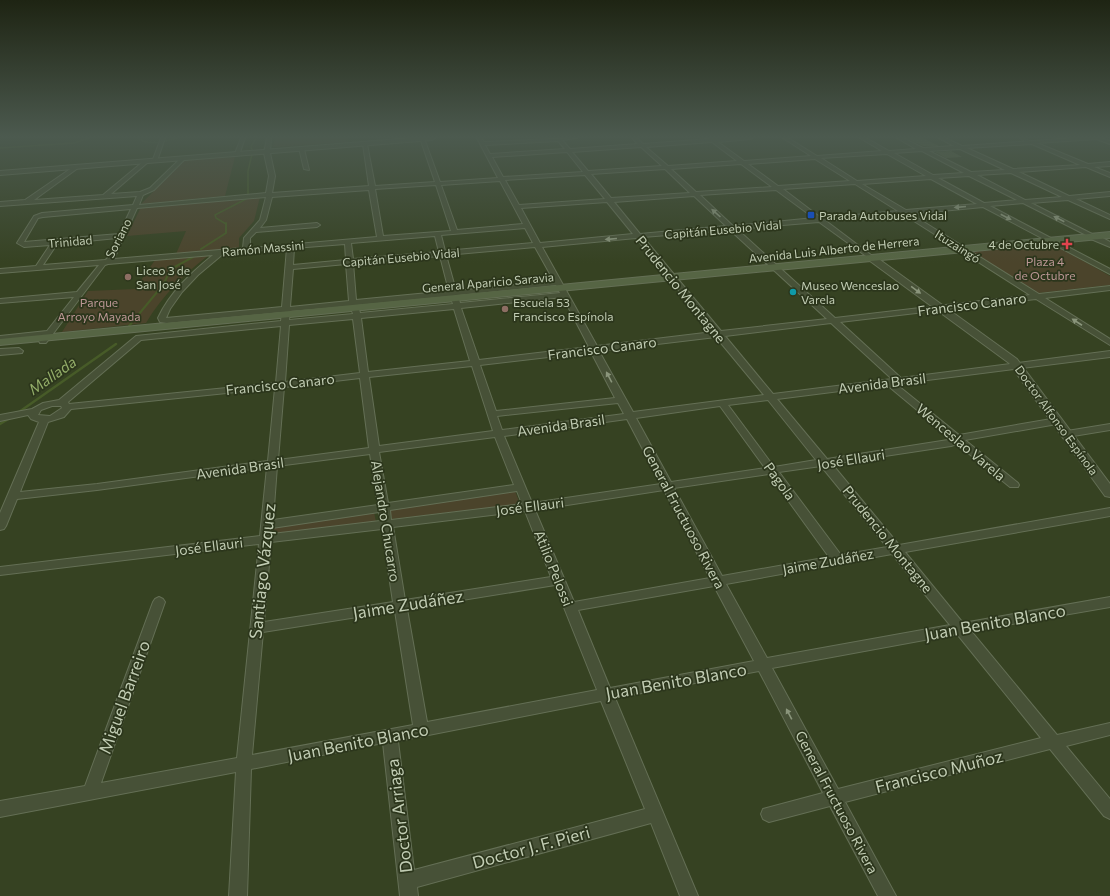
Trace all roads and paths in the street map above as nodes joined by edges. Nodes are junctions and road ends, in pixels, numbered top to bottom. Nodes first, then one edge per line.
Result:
1 (502, 179) edge
2 (59, 180) edge
3 (124, 180) edge
4 (161, 180) edge
5 (271, 180) edge
6 (371, 180) edge
7 (437, 180) edge
8 (492, 180) edge
9 (593, 180) edge
10 (680, 180) edge
11 (766, 180) edge
12 (852, 180) edge
13 (905, 180) edge
14 (936, 180) edge
15 (980, 180) edge
16 (1031, 180) edge
17 (857, 183) junction
18 (439, 184) junction
19 (372, 188) junction
20 (778, 189) junction
21 (141, 194) junction
22 (696, 194) junction
23 (1110, 194) edge
24 (269, 195) junction
25 (104, 197) junction
26 (1069, 198) junction
27 (610, 201) junction
28 (1024, 202) junction
29 (27, 203) junction
30 (0, 204) edge
31 (983, 205) junction
32 (134, 206) junction
33 (516, 207) junction
34 (903, 212) junction
35 (1110, 217) edge
36 (820, 220) junction
37 (317, 225) dead end
38 (527, 226) junction
39 (733, 228) junction
40 (255, 230) junction
41 (455, 232) junction
42 (437, 233) junction
43 (1110, 235) edge
44 (121, 236) junction
45 (638, 236) junction
46 (1094, 237) junction
47 (380, 238) junction
48 (348, 241) junction
49 (1051, 241) junction
50 (54, 242) junction
51 (538, 245) junction
52 (1110, 245) edge
53 (291, 246) junction
54 (246, 250) junction
55 (964, 250) junction
56 (221, 252) junction
57 (443, 254) junction
58 (873, 259) junction
59 (107, 262) junction
60 (350, 262) junction
61 (289, 267) junction
62 (38, 268) junction
63 (776, 268) junction
64 (0, 272) edge
65 (1110, 272) edge
66 (672, 278) junction
67 (1110, 288) edge
68 (562, 289) junction
69 (80, 294) junction
70 (1038, 297) junction
71 (456, 299) junction
72 (0, 301) edge
73 (939, 308) junction
74 (355, 309) junction
75 (286, 316) junction
76 (832, 320) junction
77 (718, 334) junction
78 (46, 337) junction
79 (0, 338) edge
80 (0, 342) edge
81 (1110, 343) edge
82 (0, 346) edge
83 (593, 349) junction
84 (19, 350) dead end
85 (0, 352) edge
86 (1110, 354) edge
87 (476, 362) junction
88 (1018, 366) junction
89 (364, 375) junction
90 (894, 382) junction
91 (280, 385) junction
92 (770, 397) junction
93 (621, 400) junction
94 (722, 403) junction
95 (94, 404) junction
96 (64, 405) junction
97 (31, 413) junction
98 (492, 414) junction
99 (59, 416) junction
100 (630, 416) junction
101 (0, 418) edge
102 (44, 420) junction
103 (1057, 421) junction
104 (1110, 427) edge
105 (39, 430) junction
106 (498, 433) junction
107 (1067, 434) junction
108 (958, 439) junction
109 (374, 450) junction
110 (824, 463) junction
111 (273, 464) junction
112 (772, 471) junction
113 (1014, 486) dead end
114 (521, 487) junction
115 (668, 487) junction
116 (1110, 493) edge
117 (12, 496) junction
118 (529, 507) junction
119 (384, 508) junction
120 (1110, 512) edge
121 (386, 523) junction
122 (267, 525) junction
123 (0, 526) edge
124 (265, 539) junction
125 (897, 549) junction
126 (837, 559) junction
127 (0, 571) edge
128 (559, 580) junction
129 (718, 580) junction
130 (159, 602) dead end
131 (1110, 602) edge
132 (400, 605) junction
133 (570, 607) junction
134 (257, 628) junction
135 (960, 628) junction
136 (763, 665) junction
137 (606, 693) junction
138 (1110, 729) edge
139 (421, 730) junction
140 (390, 736) junction
141 (1053, 742) junction
142 (244, 765) junction
143 (90, 793) junction
144 (834, 797) junction
145 (0, 809) edge
146 (1110, 810) edge
147 (656, 814) junction
148 (769, 814) dead end
149 (408, 888) edge
150 (238, 896) edge
151 (689, 896) edge
152 (887, 896) edge

1 - 33 street, General Fructuoso Rivera
2 - 29 street
3 - 25 street
4 - 21 street, Soriano
5 - 24 street
6 - 19 street
7 - 18 street
8 - 18 street
9 - 27 street, Prudencio Montagne
10 - 22 street, Wenceslao Varela
11 - 20 street, Doctor Alfonso Espínola
12 - 17 street, Ituzaingó
13 - 17 street
14 - 31 street
15 - 28 street
16 - 26 street
17 - 20 street
17 - 34 street, Ituzaingó
18 - 19 street
18 - 41 street
19 - 24 street
19 - 47 street
20 - 22 street
20 - 36 street, Doctor Alfonso Espínola
21 - 25 street
21 - 32 street, Soriano
22 - 27 street
39 -> 22 street, Wenceslao Varela
23 - 26 street, Capitán Eusebio Vidal
24 - 32 street
24 - 40 street
25 - 29 street
26 - 28 street, Capitán Eusebio Vidal
26 - 35 street
27 - 33 street
27 - 45 street, Prudencio Montagne
28 - 31 street, Capitán Eusebio Vidal
46 -> 28 street
29 - 30 street
31 -> 34 street, Capitán Eusebio Vidal
31 -> 49 street
32 - 44 street, Soriano
32 - 50 street, Trinidad
33 - 38 street, General Fructuoso Rivera
34 - 36 street, Capitán Eusebio Vidal
34 - 55 street, Ituzaingó
36 - 39 street, Capitán Eusebio Vidal
36 - 58 street, Doctor Alfonso Espínola
37 - 40 street
38 - 41 street, Ramón Massini
38 - 51 street, General Fructuoso Rivera
39 - 45 street, Capitán Eusebio Vidal
39 - 63 street, Wenceslao Varela
40 - 54 street
41 - 42 street, Ramón Massini
42 - 47 street, Ramón Massini
42 - 57 street, Atilio Pelossi
43 - 46 main road, Avenida Luis Alberto de Herrera
44 - 50 street, Trinidad
44 - 59 street, Soriano
45 -> 51 street, Capitán Eusebio Vidal
45 - 66 street, Prudencio Montagne
46 - 49 main road, Avenida Luis Alberto de Herrera
46 - 52 street
47 - 48 street, Ramón Massini
48 - 53 street, Ramón Massini
48 - 60 street, Alejandro Chucarro
49 - 55 main road, Avenida Luis Alberto de Herrera
49 - 65 street
50 - 62 street
51 - 57 street, Capitán Eusebio Vidal
51 - 68 street, General Fructuoso Rivera
53 - 54 street, Ramón Massini
53 - 61 street, Santiago Vázquez
54 - 56 street, Ramón Massini
55 - 58 main road, Avenida Luis Alberto de Herrera
55 - 70 street, Ituzaingó
56 - 59 street, Ramón Massini
56 - 75 street, General Aparicio Saravia
57 - 60 street, Capitán Eusebio Vidal
57 - 71 street, Atilio Pelossi
58 - 63 main road, Avenida Luis Alberto de Herrera
58 -> 73 street, Doctor Alfonso Espínola
59 - 62 street, Ramón Massini
59 - 69 street, Soriano
60 - 61 street, Capitán Eusebio Vidal
60 - 74 street, Alejandro Chucarro
61 - 75 street, Santiago Vázquez
62 - 64 street, Ramón Massini
63 - 66 main road, Avenida Luis Alberto de Herrera
63 - 76 street, Wenceslao Varela
66 - 68 main road, Avenida Luis Alberto de Herrera
66 - 77 street, Prudencio Montagne
67 - 70 street, Francisco Canaro
68 - 71 main road, General Aparicio Saravia
68 - 83 street, General Fructuoso Rivera
69 - 72 street
69 - 78 street, Soriano
70 - 73 street, Francisco Canaro
81 -> 70 street, Ituzaingó
71 - 74 main road, General Aparicio Saravia
71 - 87 street, Atilio Pelossi
73 - 76 street, Francisco Canaro
73 - 88 street, Doctor Alfonso Espínola
74 - 75 main road, General Aparicio Saravia
74 - 89 street, Alejandro Chucarro
75 - 78 main road, General Aparicio Saravia
75 - 91 street, Santiago Vázquez
75 - 96 street, General Aparicio Saravia
76 - 77 street, Francisco Canaro
76 - 90 street, Wenceslao Varela
77 - 83 street, Francisco Canaro
77 - 92 street, Prudencio Montagne
78 - 79 street, General Aparicio Saravia
78 - 80 main road, General Aparicio Saravia
78 - 82 main road, General Aparicio Saravia
83 - 87 street, Francisco Canaro
93 -> 83 street, General Fructuoso Rivera
84 - 85 street
86 - 88 street, Avenida Brasil
87 - 89 street, Francisco Canaro
87 - 98 street, Atilio Pelossi
88 - 90 street, Avenida Brasil
88 - 103 street, Doctor Alfonso Espínola
89 - 91 street, Francisco Canaro
89 - 109 street, Alejandro Chucarro
90 - 92 street, Avenida Brasil
90 - 108 street, Wenceslao Varela
91 - 95 street, Francisco Canaro
91 - 111 street, Santiago Vázquez
92 - 94 street, Avenida Brasil
92 - 110 street, Prudencio Montagne
93 - 98 street
93 - 100 street, General Fructuoso Rivera
94 - 100 street, Avenida Brasil
94 - 112 street, Pagola
95 - 96 street
95 - 99 street
96 - 97 street
96 - 99 street
97 - 101 street
97 - 102 street
98 - 106 street, Atilio Pelossi
99 - 102 street
99 - 105 street
100 - 106 street, Avenida Brasil
100 - 115 street, General Fructuoso Rivera
102 - 105 street
103 - 107 street, Doctor Alfonso Espínola
103 - 108 street, José Ellauri
104 - 107 street
105 - 117 street
106 - 109 street, Avenida Brasil
106 - 114 street, Atilio Pelossi
107 - 116 street, Doctor Alfonso Espínola
108 - 110 street, José Ellauri
108 - 113 street, Wenceslao Varela
109 - 111 street, Avenida Brasil
109 - 119 street, Alejandro Chucarro
110 - 112 street, José Ellauri
110 - 125 street, Prudencio Montagne
111 - 117 street, Avenida Brasil
111 - 122 street, Santiago Vázquez
112 - 115 street, José Ellauri
112 - 126 street, Pagola
114 - 118 street, Atilio Pelossi
114 - 119 street, José Ellauri
115 - 118 street, José Ellauri
115 - 129 street, General Fructuoso Rivera
117 - 123 street
118 - 121 street, José Ellauri
118 - 128 street, Atilio Pelossi
119 - 121 street, Alejandro Chucarro
119 - 122 street, José Ellauri
120 - 125 street, Jaime Zudáñez
121 - 124 street, José Ellauri
121 - 132 street, Alejandro Chucarro
122 - 124 street, Santiago Vázquez
124 - 127 street, José Ellauri
124 - 134 street, Santiago Vázquez
125 - 126 street, Jaime Zudáñez
125 - 135 street, Prudencio Montagne
126 - 129 street, Jaime Zudáñez
128 - 132 street, Jaime Zudáñez
128 - 133 street, Atilio Pelossi
129 - 133 street, Jaime Zudáñez
129 - 136 street, General Fructuoso Rivera
130 - 143 street, Miguel Barreiro
131 - 135 street, Juan Benito Blanco
132 - 134 street, Jaime Zudáñez
132 - 139 street, Alejandro Chucarro
133 - 137 street, Atilio Pelossi
134 - 142 street, Santiago Vázquez
135 - 136 street, Juan Benito Blanco
135 - 141 street, Prudencio Montagne
136 - 137 street, Juan Benito Blanco
144 -> 136 street, General Fructuoso Rivera
137 - 139 street, Juan Benito Blanco
137 - 147 street, Atilio Pelossi
138 - 141 street, Francisco Muñoz
139 - 140 street, Juan Benito Blanco
140 - 142 street, Juan Benito Blanco
140 - 149 street, Doctor Arriaga
141 - 144 street, Francisco Muñoz
141 - 146 street, Prudencio Montagne
142 - 143 street
142 - 150 street, Santiago Vázquez
143 - 145 street
144 - 148 street, Francisco Muñoz
144 - 152 street, General Fructuoso Rivera
147 - 149 street, Doctor J. F. Pieri
147 - 151 street, Atilio Pelossi

